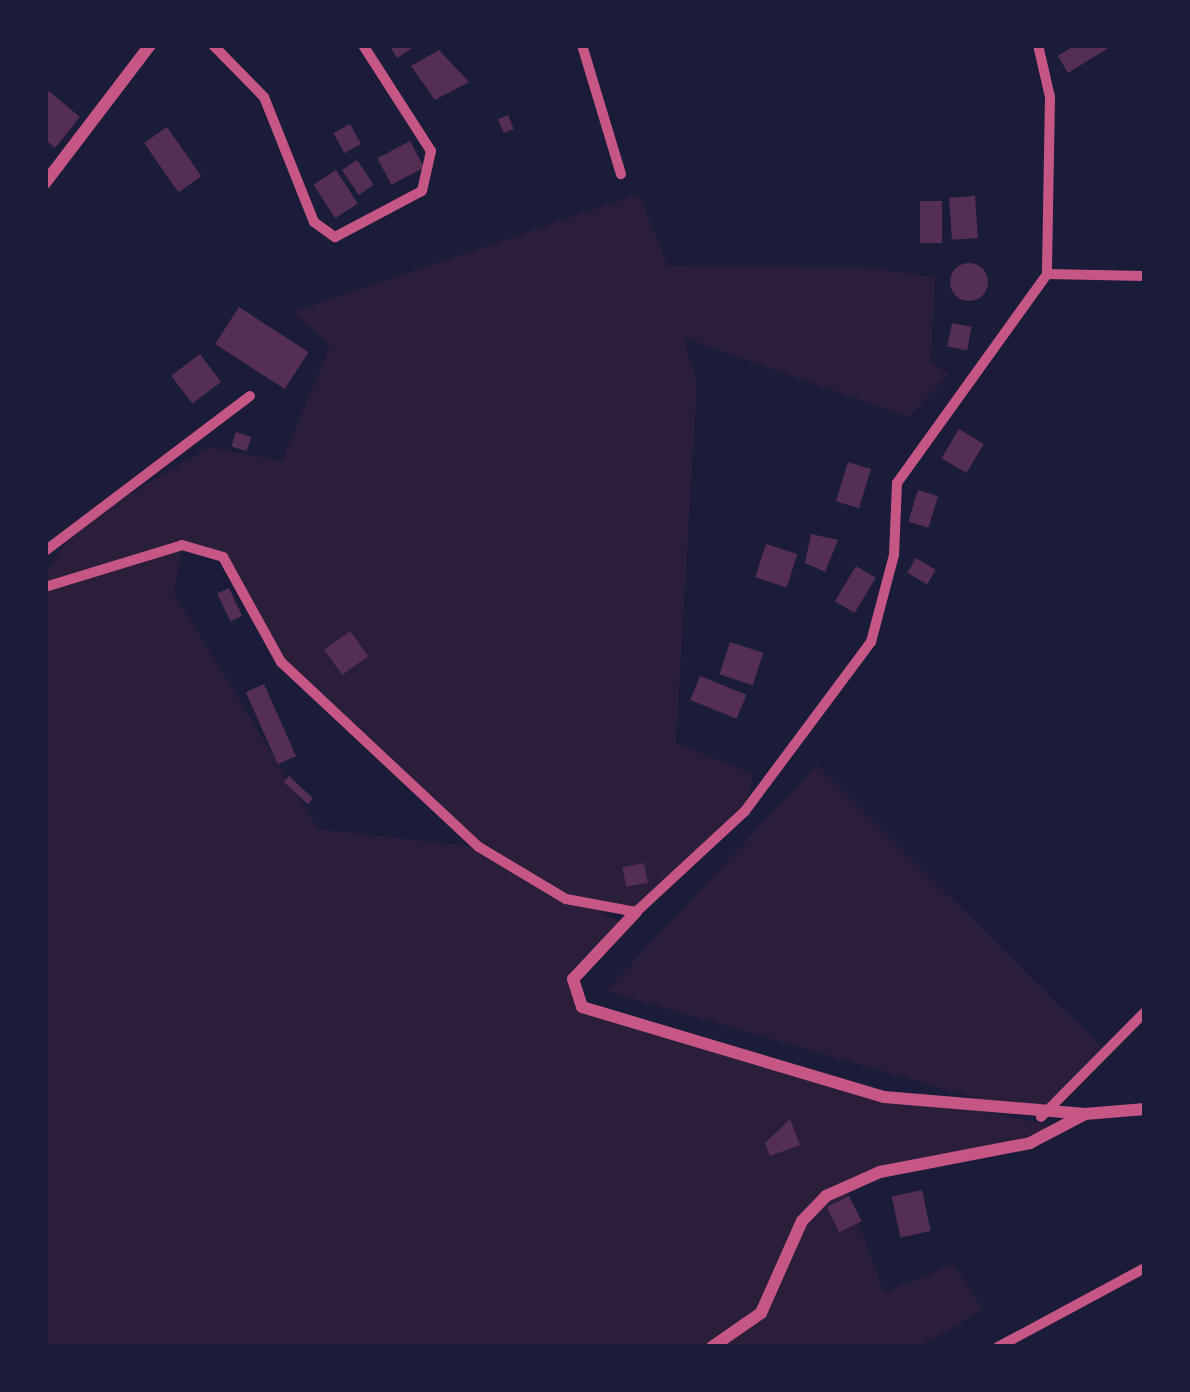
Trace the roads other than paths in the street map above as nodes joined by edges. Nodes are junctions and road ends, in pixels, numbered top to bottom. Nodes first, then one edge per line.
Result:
1 (150, 45) edge
2 (213, 45) edge
3 (364, 45) edge
4 (582, 45) edge
5 (1038, 45) edge
6 (621, 174) dead end
7 (45, 184) edge
8 (1047, 274) junction
9 (1145, 276) edge
10 (250, 396) dead end
11 (45, 551) edge
12 (45, 587) edge
13 (636, 912) junction
14 (1145, 1012) edge
15 (1145, 1110) edge
16 (1085, 1114) junction
17 (1041, 1116) junction
18 (1145, 1268) edge
19 (712, 1347) edge
20 (998, 1347) edge

1 - 7 street
2 - 3 street
4 - 6 street
5 - 8 street
8 - 9 street
8 - 13 street
10 - 11 street
12 - 13 street
13 - 17 street
14 - 17 street
15 - 16 street
16 - 17 street
16 - 19 street
18 - 20 street

